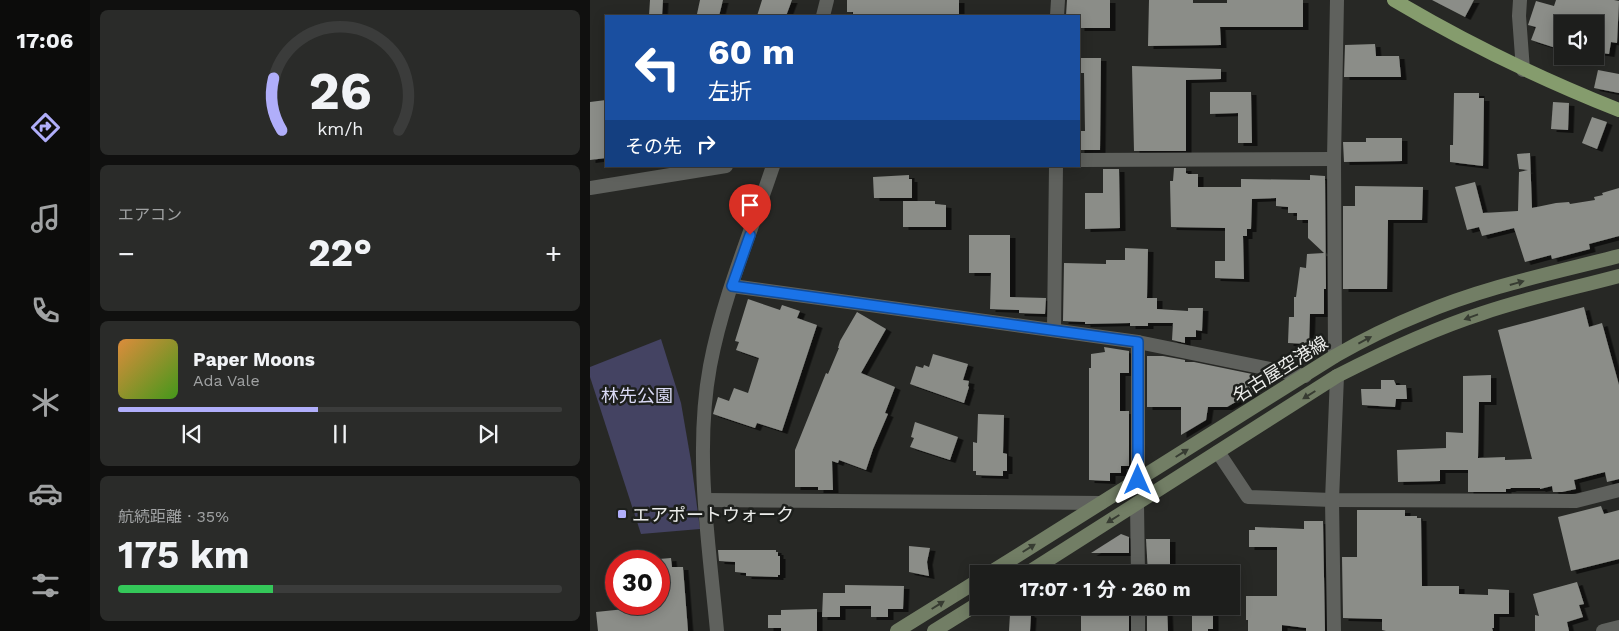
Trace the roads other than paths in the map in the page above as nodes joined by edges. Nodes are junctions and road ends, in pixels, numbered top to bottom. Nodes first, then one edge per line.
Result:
1 (827, 0) edge
2 (1058, 0) edge
3 (1337, 0) edge
4 (1394, 0) edge
5 (1520, 0) edge
6 (823, 15) edge
7 (1057, 15) edge
8 (1522, 70) junction
9 (1619, 110) edge
10 (1334, 159) junction
11 (1080, 160) edge
12 (720, 167) edge
13 (773, 167) edge
14 (1056, 167) edge
15 (590, 188) edge
16 (1619, 256) edge
17 (1619, 276) edge
18 (732, 286) junction
19 (1054, 329) junction
20 (1138, 342) junction
21 (1335, 356) junction
22 (1304, 376) junction
23 (1337, 376) junction
24 (1218, 452) junction
25 (1138, 480) junction
26 (1619, 490) edge
27 (705, 500) junction
28 (1332, 500) junction
29 (1101, 503) junction
30 (1137, 504) junction
31 (1002, 565) edge
32 (1040, 565) edge
33 (1138, 565) edge
34 (970, 586) edge
35 (970, 609) edge
36 (1138, 615) edge
37 (1619, 627) edge
38 (717, 631) edge
39 (897, 631) edge
40 (934, 631) edge
41 (1138, 631) edge
42 (1334, 631) edge
43 (1603, 631) edge

1 - 6 street
2 - 7 street
3 - 10 street
4 - 8 main road
5 - 8 street
8 - 9 main road
10 - 11 street
10 - 21 street
12 - 15 street
13 - 18 street
14 - 19 street
21 -> 16 main road, 名古屋空港線
17 -> 23 main road, 名古屋空港線
18 - 19 street
18 - 27 street
19 - 20 street
20 - 22 street
20 - 25 street
21 - 22 main road, 名古屋空港線
25 -> 22 main road, 名古屋空港線
23 -> 24 main road, 名古屋空港線
23 - 28 street
24 - 28 street
24 - 30 main road, 名古屋空港線
25 - 29 main road, 名古屋空港線
26 - 28 street
27 - 29 street
27 - 38 street
28 - 42 street
31 -> 29 main road, 名古屋空港線
30 -> 32 main road, 名古屋空港線
30 - 33 street
39 -> 34 main road
35 - 40 main road
36 - 41 street
37 - 43 street

